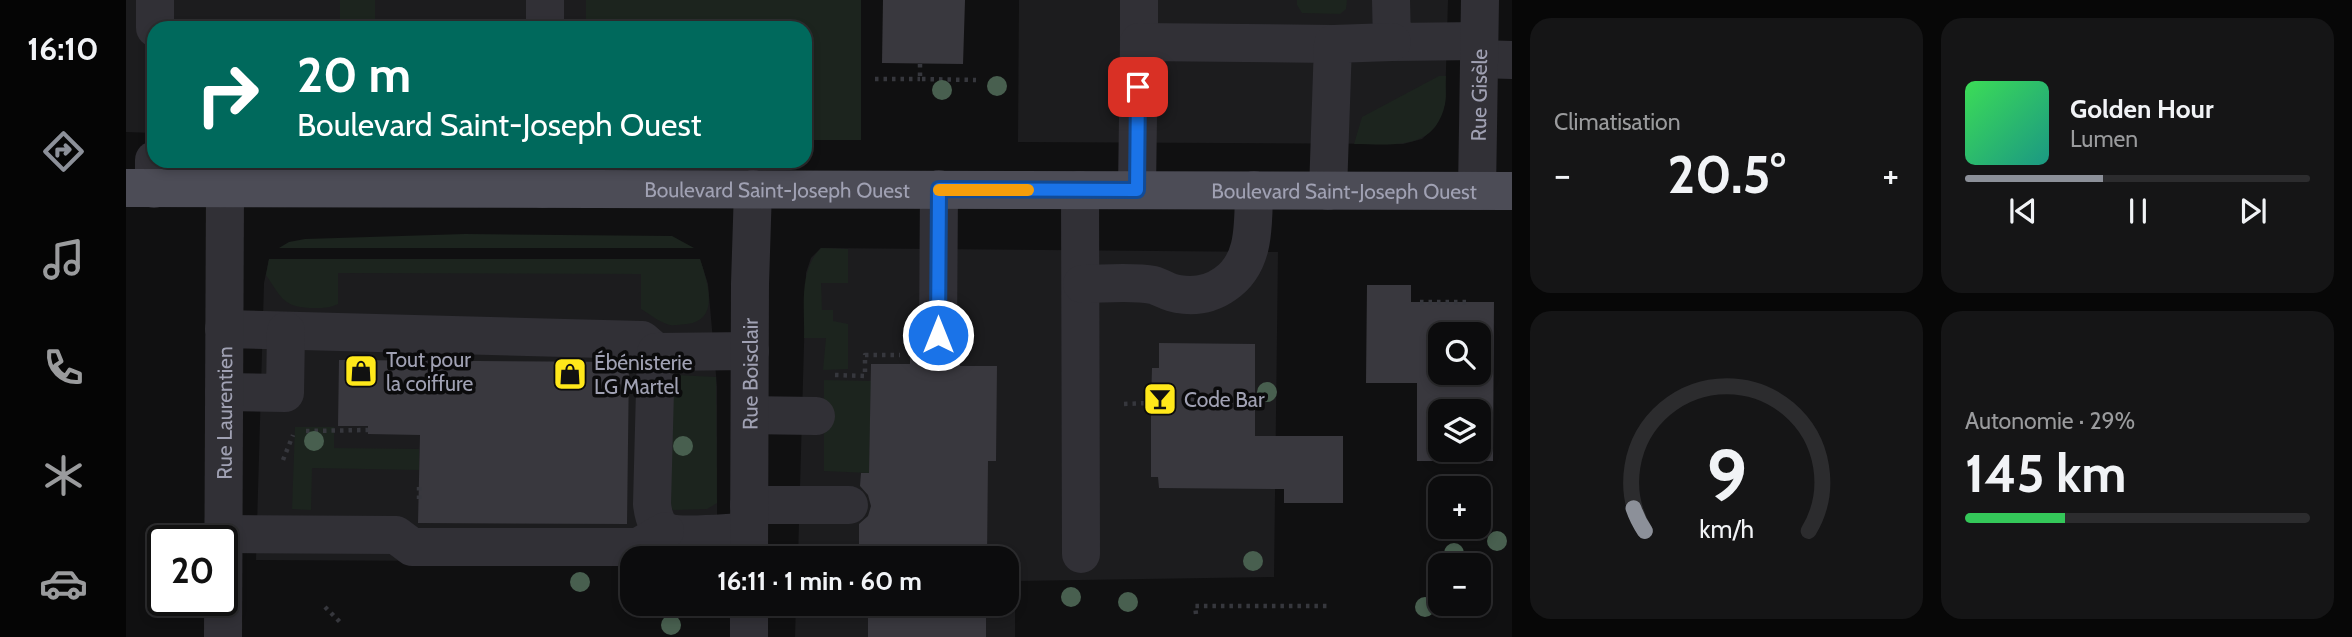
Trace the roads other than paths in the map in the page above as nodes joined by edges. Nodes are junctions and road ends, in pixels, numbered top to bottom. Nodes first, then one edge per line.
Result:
1 (155, 0) edge
2 (545, 0) edge
3 (1139, 0) edge
4 (1391, 0) edge
5 (1480, 0) edge
6 (155, 21) edge
7 (545, 21) edge
8 (1139, 42) junction
9 (1392, 42) junction
10 (1333, 44) junction
11 (1490, 53) edge
12 (544, 175) edge
13 (145, 179) edge
14 (753, 189) junction
15 (939, 189) junction
16 (225, 190) junction
17 (1080, 190) junction
18 (1137, 190) junction
19 (1254, 190) junction
20 (1328, 191) junction
21 (1494, 191) edge
22 (1082, 284) junction
23 (224, 329) junction
24 (286, 331) junction
25 (924, 345) road end
26 (750, 351) junction
27 (656, 352) junction
28 (224, 392) junction
29 (750, 415) junction
30 (816, 416) dead end
31 (849, 505) dead end
32 (224, 525) edge
33 (665, 531) junction
34 (749, 532) edge
35 (238, 534) edge
36 (1081, 554) dead end
37 (223, 616) edge
38 (749, 616) edge
39 (223, 637) edge
40 (749, 637) edge

1 - 6 street
2 - 7 street
3 - 8 street
4 - 9 street
5 - 11 street, Rue Gisèle
8 - 10 street
8 - 18 street
9 - 10 street
9 - 11 street
10 - 20 street
11 - 21 street, Rue Gisèle
12 - 14 main road, Boulevard Saint-Joseph Ouest
12 - 16 main road, Boulevard Saint-Joseph Ouest
13 - 16 main road, Boulevard Saint-Joseph Ouest
14 - 15 main road, Boulevard Saint-Joseph Ouest
14 - 26 street, Rue Boisclair
15 - 17 main road, Boulevard Saint-Joseph Ouest
15 - 25 street
16 - 23 street, Rue Laurentien
17 - 18 main road, Boulevard Saint-Joseph Ouest
17 - 22 street
18 - 19 main road, Boulevard Saint-Joseph Ouest
19 - 20 main road, Boulevard Saint-Joseph Ouest
19 - 22 street
20 - 21 main road, Boulevard Saint-Joseph Ouest
22 - 36 street
23 - 24 street
23 - 28 street, Rue Laurentien
24 - 27 street
24 - 28 street
26 - 27 street
26 - 29 street, Rue Boisclair
27 - 33 street
28 - 32 street, Rue Laurentien
29 - 30 street
29 - 34 street, Rue Boisclair
31 - 34 street
33 - 34 street
33 - 35 street
37 - 39 street, Rue Laurentien
38 - 40 street

